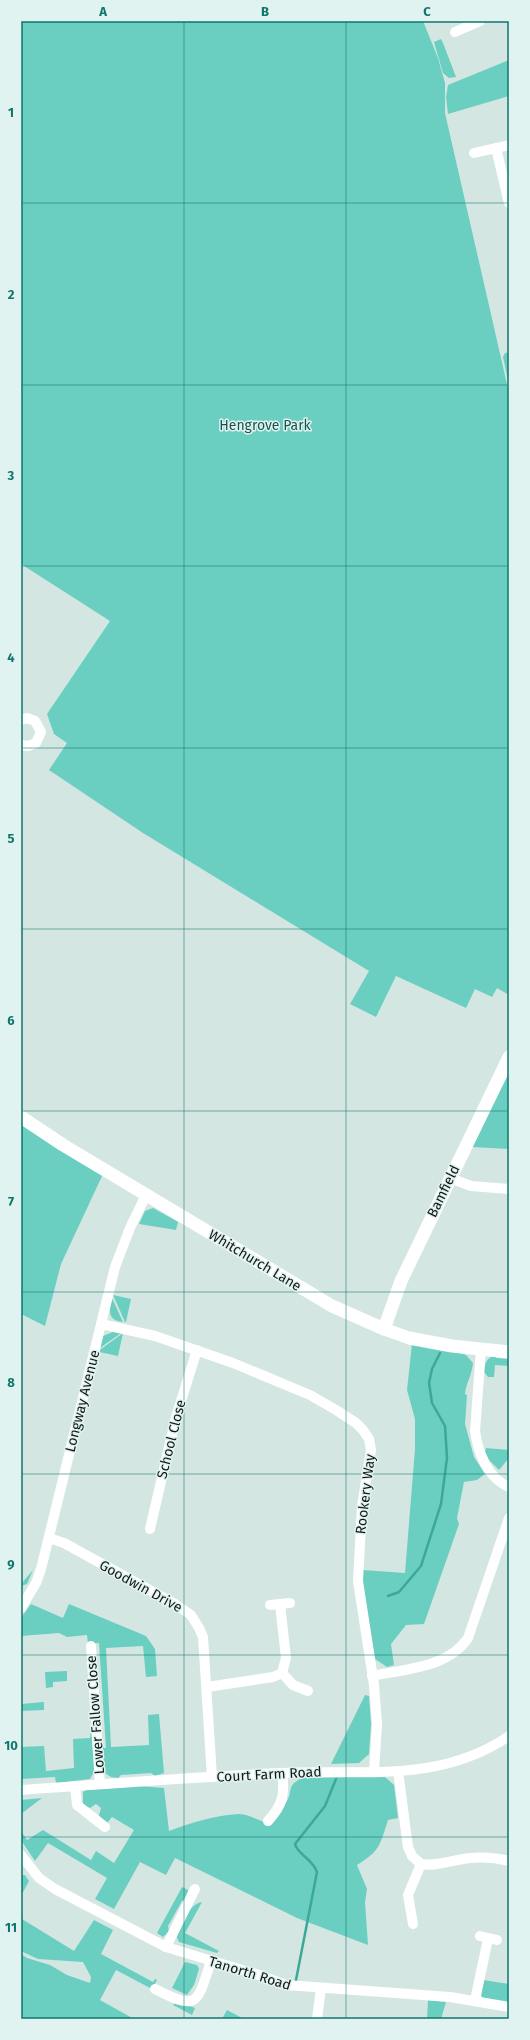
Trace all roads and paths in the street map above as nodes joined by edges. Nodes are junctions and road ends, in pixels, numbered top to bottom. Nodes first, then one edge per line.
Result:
1 (474, 22) edge
2 (455, 32) dead end
3 (509, 145) edge
4 (496, 148) junction
5 (474, 153) dead end
6 (509, 204) edge
7 (21, 720) edge
8 (21, 745) edge
9 (509, 1057) edge
10 (21, 1117) edge
11 (450, 1178) junction
12 (509, 1189) edge
13 (146, 1195) junction
14 (100, 1324) junction
15 (384, 1329) junction
16 (481, 1349) junction
17 (196, 1350) junction
18 (509, 1352) edge
19 (509, 1487) edge
20 (509, 1518) edge
21 (150, 1529) dead end
22 (49, 1538) junction
23 (24, 1596) edge
24 (280, 1604) dead end
25 (21, 1608) edge
26 (91, 1646) dead end
27 (282, 1673) junction
28 (372, 1676) junction
29 (207, 1687) junction
30 (308, 1691) dead end
31 (509, 1736) edge
32 (374, 1771) junction
33 (398, 1771) junction
34 (282, 1773) junction
35 (212, 1777) junction
36 (100, 1784) junction
37 (75, 1786) junction
38 (21, 1790) edge
39 (268, 1821) dead end
40 (105, 1827) dead end
41 (21, 1855) edge
42 (509, 1861) edge
43 (421, 1864) junction
44 (24, 1866) edge
45 (195, 1889) dead end
46 (413, 1924) dead end
47 (488, 1938) dead end
48 (166, 1947) junction
49 (211, 1961) junction
50 (321, 1988) junction
51 (155, 1989) dead end
52 (475, 2000) junction
53 (509, 2007) edge
54 (317, 2019) edge

1 - 2 street
3 - 4 street
4 - 5 street
4 - 6 street
7 - 8 street
9 - 11 street, Bamfield
10 - 13 street, Whitchurch Lane
11 - 12 street
11 - 15 street, Bamfield
13 - 14 street, Longway Avenue
13 - 15 street, Whitchurch Lane
14 - 17 street, Rookery Way
14 - 22 street, Longway Avenue
15 - 16 street, Whitchurch Lane
16 - 18 street, Whitchurch Lane
16 - 19 street
17 - 21 street, School Close
17 - 28 street, Rookery Way
20 - 28 street
22 - 23 street, Longway Avenue
22 - 29 street, Goodwin Drive
23 - 25 street, Longway Avenue
24 - 27 street
26 - 36 street, Lower Fallow Close
27 - 29 street
27 - 30 street
28 - 32 street, Rookery Way
29 - 35 street, Goodwin Drive
31 - 33 street, Court Farm Road
32 - 33 street, Court Farm Road
32 - 34 street, Court Farm Road
33 - 43 street
34 - 35 street, Court Farm Road
34 - 39 street
35 - 36 street, Court Farm Road
36 - 37 street, Court Farm Road
37 - 38 street, Court Farm Road
37 - 40 street
41 - 44 street, Tanorth Road
42 - 43 street
43 - 46 street
44 - 48 street, Tanorth Road
45 - 48 street
47 - 52 street
48 - 49 street, Tanorth Road
49 - 50 street, Tanorth Road
49 - 51 street
50 - 52 street, Tanorth Road
50 - 54 street
52 - 53 street, Tanorth Road

